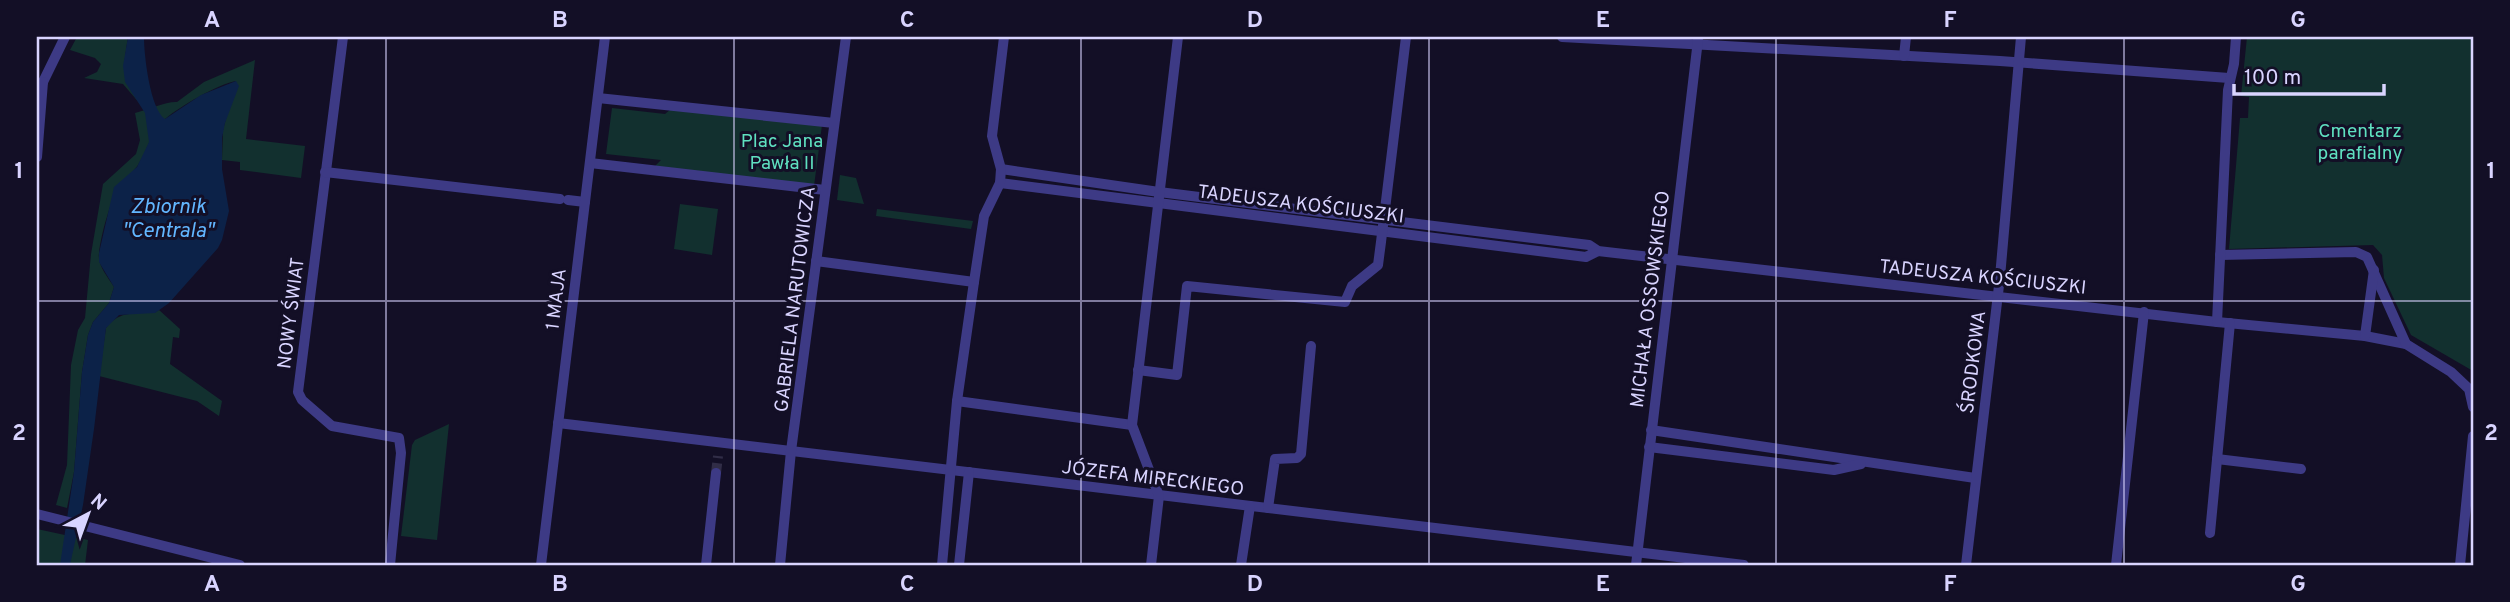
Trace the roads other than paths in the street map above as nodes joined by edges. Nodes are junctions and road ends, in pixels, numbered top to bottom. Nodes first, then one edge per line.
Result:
1 (65, 37) edge
2 (343, 37) edge
3 (605, 37) edge
4 (846, 37) edge
5 (1004, 37) edge
6 (1178, 37) edge
7 (1406, 37) edge
8 (1562, 37) edge
9 (1791, 37) edge
10 (1906, 37) edge
11 (2021, 37) edge
12 (2236, 37) edge
13 (1698, 40) edge
14 (1790, 51) junction
15 (1904, 56) junction
16 (2019, 62) junction
17 (2229, 78) junction
18 (40, 84) edge
19 (598, 98) junction
20 (834, 123) junction
21 (37, 157) edge
22 (590, 163) junction
23 (1001, 169) junction
24 (325, 172) junction
25 (1000, 183) junction
26 (825, 190) junction
27 (1158, 198) junction
28 (585, 202) junction
29 (1383, 225) junction
30 (2220, 255) junction
31 (1671, 258) junction
32 (816, 261) junction
33 (2374, 269) junction
34 (974, 282) junction
35 (1998, 296) junction
36 (2144, 312) junction
37 (2217, 322) junction
38 (2230, 323) junction
39 (2365, 336) junction
40 (2406, 344) junction
41 (1311, 346) dead end
42 (1138, 370) junction
43 (957, 401) junction
44 (2473, 407) edge
45 (558, 423) junction
46 (1132, 425) junction
47 (1651, 430) junction
48 (2473, 436) edge
49 (1650, 447) junction
50 (791, 452) junction
51 (2217, 459) junction
52 (1870, 461) junction
53 (2301, 469) dead end
54 (952, 470) junction
55 (969, 472) junction
56 (716, 473) tunnel mouth
57 (1975, 478) junction
58 (1159, 496) junction
59 (1250, 506) junction
60 (1268, 508) junction
61 (37, 514) edge
62 (2210, 533) dead end
63 (2468, 541) edge
64 (1637, 552) junction
65 (199, 560) edge
66 (240, 565) edge
67 (390, 565) edge
68 (541, 565) edge
69 (706, 565) edge
70 (780, 565) edge
71 (942, 565) edge
72 (959, 565) edge
73 (1151, 565) edge
74 (1241, 565) edge
75 (1636, 565) edge
76 (1744, 565) edge
77 (1966, 565) edge
78 (2116, 565) edge
79 (2460, 565) edge

1 - 18 street
2 - 24 street, NOWY ŚWIAT
3 - 19 street, 1 MAJA
4 - 20 street, GABRIELA NARUTOWICZA
5 - 23 street
6 - 27 street
7 - 29 street
8 - 13 street
9 - 14 street
10 - 15 street
11 - 16 street, ŚRODKOWA
12 - 17 street
13 - 14 street
13 - 31 street, MICHAŁA OSSOWSKIEGO
14 - 15 street
15 - 16 street
16 - 17 street
16 - 35 street, ŚRODKOWA
17 - 30 street
18 - 21 street
19 - 20 street
19 - 22 street, 1 MAJA
20 - 26 street, GABRIELA NARUTOWICZA
22 - 26 street
22 - 28 street, 1 MAJA
23 - 25 street
23 - 27 street, TADEUSZA KOŚCIUSZKI
24 - 28 street
24 - 67 street, NOWY ŚWIAT
25 - 27 street, TADEUSZA KOŚCIUSZKI
25 - 34 street
26 - 32 street, GABRIELA NARUTOWICZA
27 - 29 street, TADEUSZA KOŚCIUSZKI
27 - 42 street
28 - 45 street, 1 MAJA
29 - 31 street, TADEUSZA KOŚCIUSZKI
29 - 42 street
30 - 33 street
30 - 37 street
31 - 35 street, TADEUSZA KOŚCIUSZKI
31 - 47 street, MICHAŁA OSSOWSKIEGO
32 - 34 street
32 - 50 street, GABRIELA NARUTOWICZA
33 - 39 street
33 - 40 street
34 - 43 street
35 - 36 street, TADEUSZA KOŚCIUSZKI
35 - 57 street, ŚRODKOWA
36 - 37 street, TADEUSZA KOŚCIUSZKI
36 - 78 street
37 - 38 street, TADEUSZA KOŚCIUSZKI
38 - 39 street, TADEUSZA KOŚCIUSZKI
38 - 51 street
39 - 40 street, TADEUSZA KOŚCIUSZKI
40 - 44 street
41 - 60 street
42 - 46 street
43 - 46 street
43 - 54 street
45 - 50 street, JÓZEFA MIRECKIEGO
45 - 68 street, 1 MAJA
46 - 58 street
47 - 49 street, MICHAŁA OSSOWSKIEGO
47 - 52 street
48 - 63 street
49 - 52 street
49 - 64 street, MICHAŁA OSSOWSKIEGO
50 - 54 street, JÓZEFA MIRECKIEGO
50 - 70 street, GABRIELA NARUTOWICZA
51 - 53 street
51 - 62 street
52 - 57 street
54 - 55 street, JÓZEFA MIRECKIEGO
54 - 71 street
55 - 58 street, JÓZEFA MIRECKIEGO
55 - 72 street
56 - 69 street
57 - 77 street, ŚRODKOWA
58 - 59 street, JÓZEFA MIRECKIEGO
58 - 73 street
59 - 60 street, JÓZEFA MIRECKIEGO
59 - 74 street
60 - 64 street, JÓZEFA MIRECKIEGO
61 - 65 street
63 - 79 street
64 - 75 street, MICHAŁA OSSOWSKIEGO
64 - 76 street, JÓZEFA MIRECKIEGO
65 - 66 street

